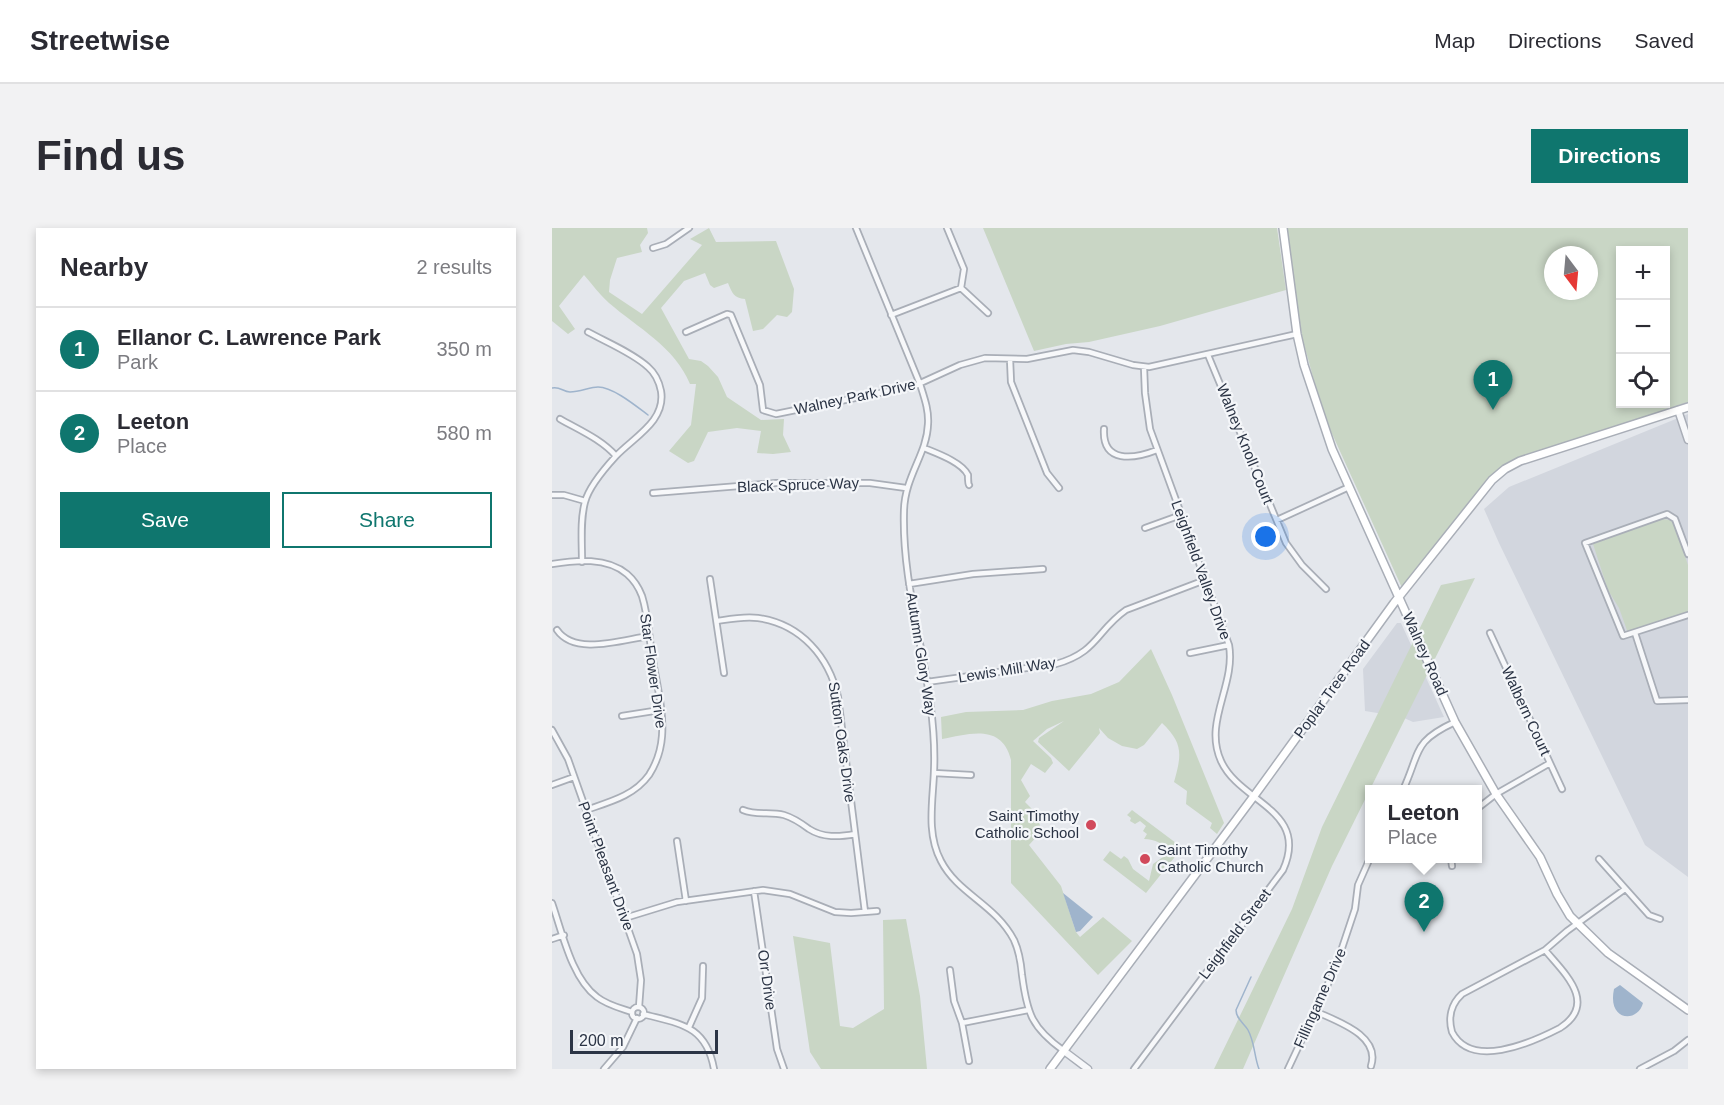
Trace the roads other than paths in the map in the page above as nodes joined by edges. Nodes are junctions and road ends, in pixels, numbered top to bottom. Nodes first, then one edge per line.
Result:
1 (689, 228) edge
2 (856, 228) edge
3 (947, 228) edge
4 (1283, 228) edge
5 (653, 248) dead end
6 (961, 288) junction
7 (988, 313) dead end
8 (891, 315) junction
9 (588, 332) dead end
10 (686, 332) dead end
11 (1297, 334) junction
12 (1208, 355) junction
13 (1010, 359) junction
14 (1144, 367) junction
15 (920, 384) junction
16 (1688, 407) edge
17 (1678, 410) junction
18 (560, 419) dead end
19 (1104, 429) dead end
20 (1688, 440) edge
21 (924, 448) junction
22 (1157, 450) junction
23 (616, 456) junction
24 (969, 485) dead end
25 (1349, 487) junction
26 (906, 488) junction
27 (1059, 488) dead end
28 (653, 493) dead end
29 (552, 495) edge
30 (585, 501) junction
31 (1181, 515) junction
32 (1277, 520) junction
33 (1145, 528) dead end
34 (1688, 554) edge
35 (582, 562) junction
36 (552, 564) edge
37 (1043, 569) dead end
38 (710, 579) dead end
39 (1205, 580) junction
40 (909, 584) junction
41 (1326, 589) dead end
42 (1399, 597) junction
43 (1688, 615) edge
44 (717, 621) junction
45 (557, 630) dead end
46 (1490, 633) dead end
47 (1635, 633) junction
48 (649, 636) junction
49 (1229, 645) junction
50 (1190, 653) dead end
51 (724, 673) dead end
52 (927, 682) junction
53 (1688, 700) edge
54 (660, 710) junction
55 (622, 716) dead end
56 (1455, 722) junction
57 (552, 730) edge
58 (1550, 763) junction
59 (934, 773) junction
60 (971, 775) dead end
61 (574, 777) junction
62 (552, 785) edge
63 (1404, 785) edge
64 (1562, 789) dead end
65 (1497, 794) junction
66 (1254, 796) junction
67 (1482, 805) edge
68 (586, 810) junction
69 (743, 810) dead end
70 (855, 834) junction
71 (677, 841) dead end
72 (1599, 859) dead end
73 (1368, 863) edge
74 (1452, 863) edge
75 (1452, 866) dead end
76 (1625, 889) junction
77 (754, 891) junction
78 (686, 901) junction
79 (552, 903) edge
80 (877, 911) dead end
81 (864, 912) junction
82 (625, 918) junction
83 (1660, 919) dead end
84 (1577, 924) junction
85 (564, 935) junction
86 (552, 939) edge
87 (1545, 950) junction
88 (703, 966) dead end
89 (950, 970) dead end
90 (639, 1007) junction
91 (1028, 1010) junction
92 (1688, 1010) edge
93 (1315, 1011) junction
94 (632, 1012) junction
95 (643, 1014) junction
96 (637, 1018) junction
97 (962, 1023) junction
98 (689, 1027) junction
99 (1688, 1040) edge
100 (1064, 1051) junction
101 (1470, 1055) dead end
102 (1501, 1058) dead end
103 (969, 1061) dead end
104 (1371, 1066) dead end
105 (604, 1069) edge
106 (714, 1069) edge
107 (784, 1069) edge
108 (1050, 1069) edge
109 (1088, 1069) edge
110 (1134, 1069) edge
111 (1288, 1069) edge
112 (1640, 1069) edge

1 - 5 street
2 - 8 street, Autumn Glory Way
3 - 6 street
4 - 11 main road, Walney Road
6 - 7 street
6 - 8 street
8 - 15 street, Autumn Glory Way
9 - 23 street
10 - 15 street, Walney Park Drive
11 - 12 street, Walney Park Drive
11 - 25 main road, Walney Road
12 - 14 street, Walney Park Drive
12 - 32 street, Walney Knoll Court
13 - 14 street, Walney Park Drive
13 - 15 street, Walney Park Drive
13 - 27 street
14 - 22 street, Leighfield Valley Drive
15 - 21 street, Autumn Glory Way
16 - 17 main road, Poplar Tree Road
17 - 20 street
17 - 42 main road, Poplar Tree Road
18 - 23 street
19 - 22 street
21 - 24 street
21 - 26 street, Autumn Glory Way
22 - 31 street, Leighfield Valley Drive
23 - 30 street
25 - 32 street
25 - 42 main road, Walney Road
26 - 28 street, Black Spruce Way
26 - 40 street, Autumn Glory Way
29 - 30 street
30 - 35 street
31 - 33 street
31 - 39 street, Leighfield Valley Drive
32 - 41 street, Walney Knoll Court
34 - 47 street
35 - 36 street, Star Flower Drive
35 - 48 street, Star Flower Drive
37 - 40 street
38 - 44 street
39 - 49 street, Leighfield Valley Drive
39 - 52 street, Lewis Mill Way
40 - 52 street, Autumn Glory Way
42 - 56 main road, Walney Road
42 - 66 main road, Poplar Tree Road
43 - 47 street
44 - 51 street
44 - 70 street, Sutton Oaks Drive
45 - 48 street
46 - 58 street, Walbern Court
47 - 53 street
48 - 54 street, Star Flower Drive
49 - 50 street
49 - 66 street, Leighfield Valley Drive
52 - 59 street, Autumn Glory Way
54 - 55 street
54 - 68 street, Star Flower Drive
56 - 63 street
56 - 65 main road, Walney Road
57 - 61 street, Point Pleasant Drive
58 - 64 street, Walbern Court
58 - 65 street
59 - 60 street
59 - 91 street, Autumn Glory Way
61 - 62 street
61 - 68 street, Point Pleasant Drive
65 - 67 street
65 - 84 main road, Walney Road
66 - 100 main road, Poplar Tree Road
66 - 110 street, Leighfield Street
68 - 82 street, Point Pleasant Drive
69 - 70 street
70 - 81 street, Sutton Oaks Drive
71 - 78 street
72 - 76 street
73 - 93 street, Fillingame Drive
74 - 75 street
76 - 83 street
76 - 84 street
77 - 78 street
77 - 81 street
77 - 107 street, Orr Drive
78 - 82 street
79 - 85 street
80 - 81 street
82 - 90 street, Point Pleasant Drive
84 - 87 street
84 - 92 main road, Walney Road
85 - 86 street
85 - 94 street
87 - 101 street
87 - 102 street
88 - 98 street
89 - 97 street
90 - 94 street
90 - 95 street
91 - 97 street
91 - 100 street, Autumn Glory Way
93 - 104 street
93 - 111 street, Fillingame Drive
94 - 96 street
95 - 96 street
95 - 98 street
96 - 105 street
97 - 103 street
98 - 106 street
99 - 112 street
100 - 108 main road, Poplar Tree Road
100 - 109 street

